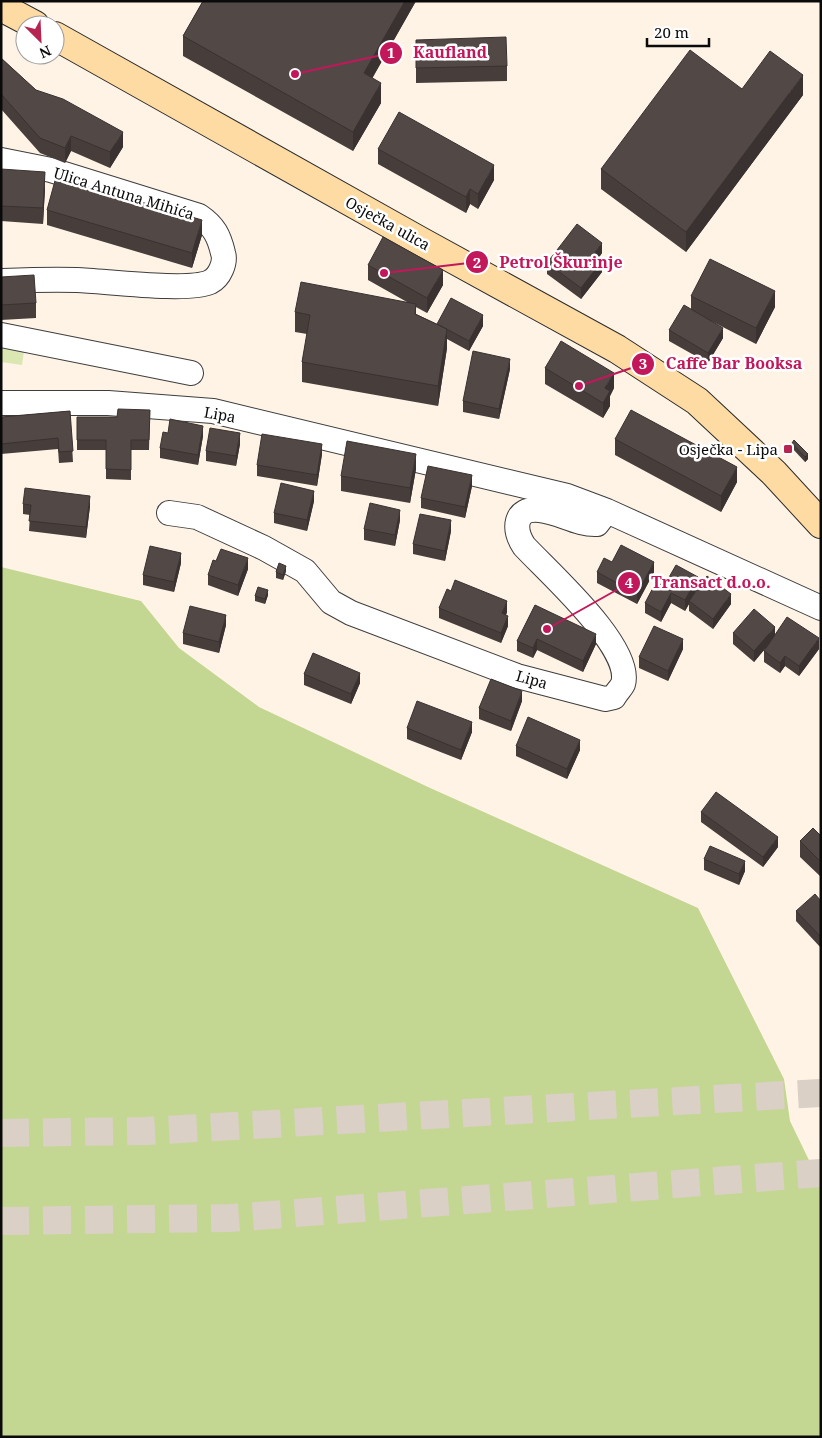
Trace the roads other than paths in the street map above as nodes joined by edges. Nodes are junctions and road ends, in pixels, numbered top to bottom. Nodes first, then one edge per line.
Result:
1 (1, 7) edge
2 (16, 15) edge
3 (65, 42) edge
4 (1, 160) edge
5 (1, 281) edge
6 (1, 335) edge
7 (191, 373) dead end
8 (1, 403) edge
9 (606, 511) junction
10 (169, 512) dead end
11 (821, 524) edge
12 (821, 608) edge

1 - 2 main road
3 - 11 main road, Osječka ulica
4 - 5 street, Ulica Antuna Mihića
6 - 7 street
8 - 9 street, Lipa
9 - 10 street, Lipa
9 - 12 street, Lipa

